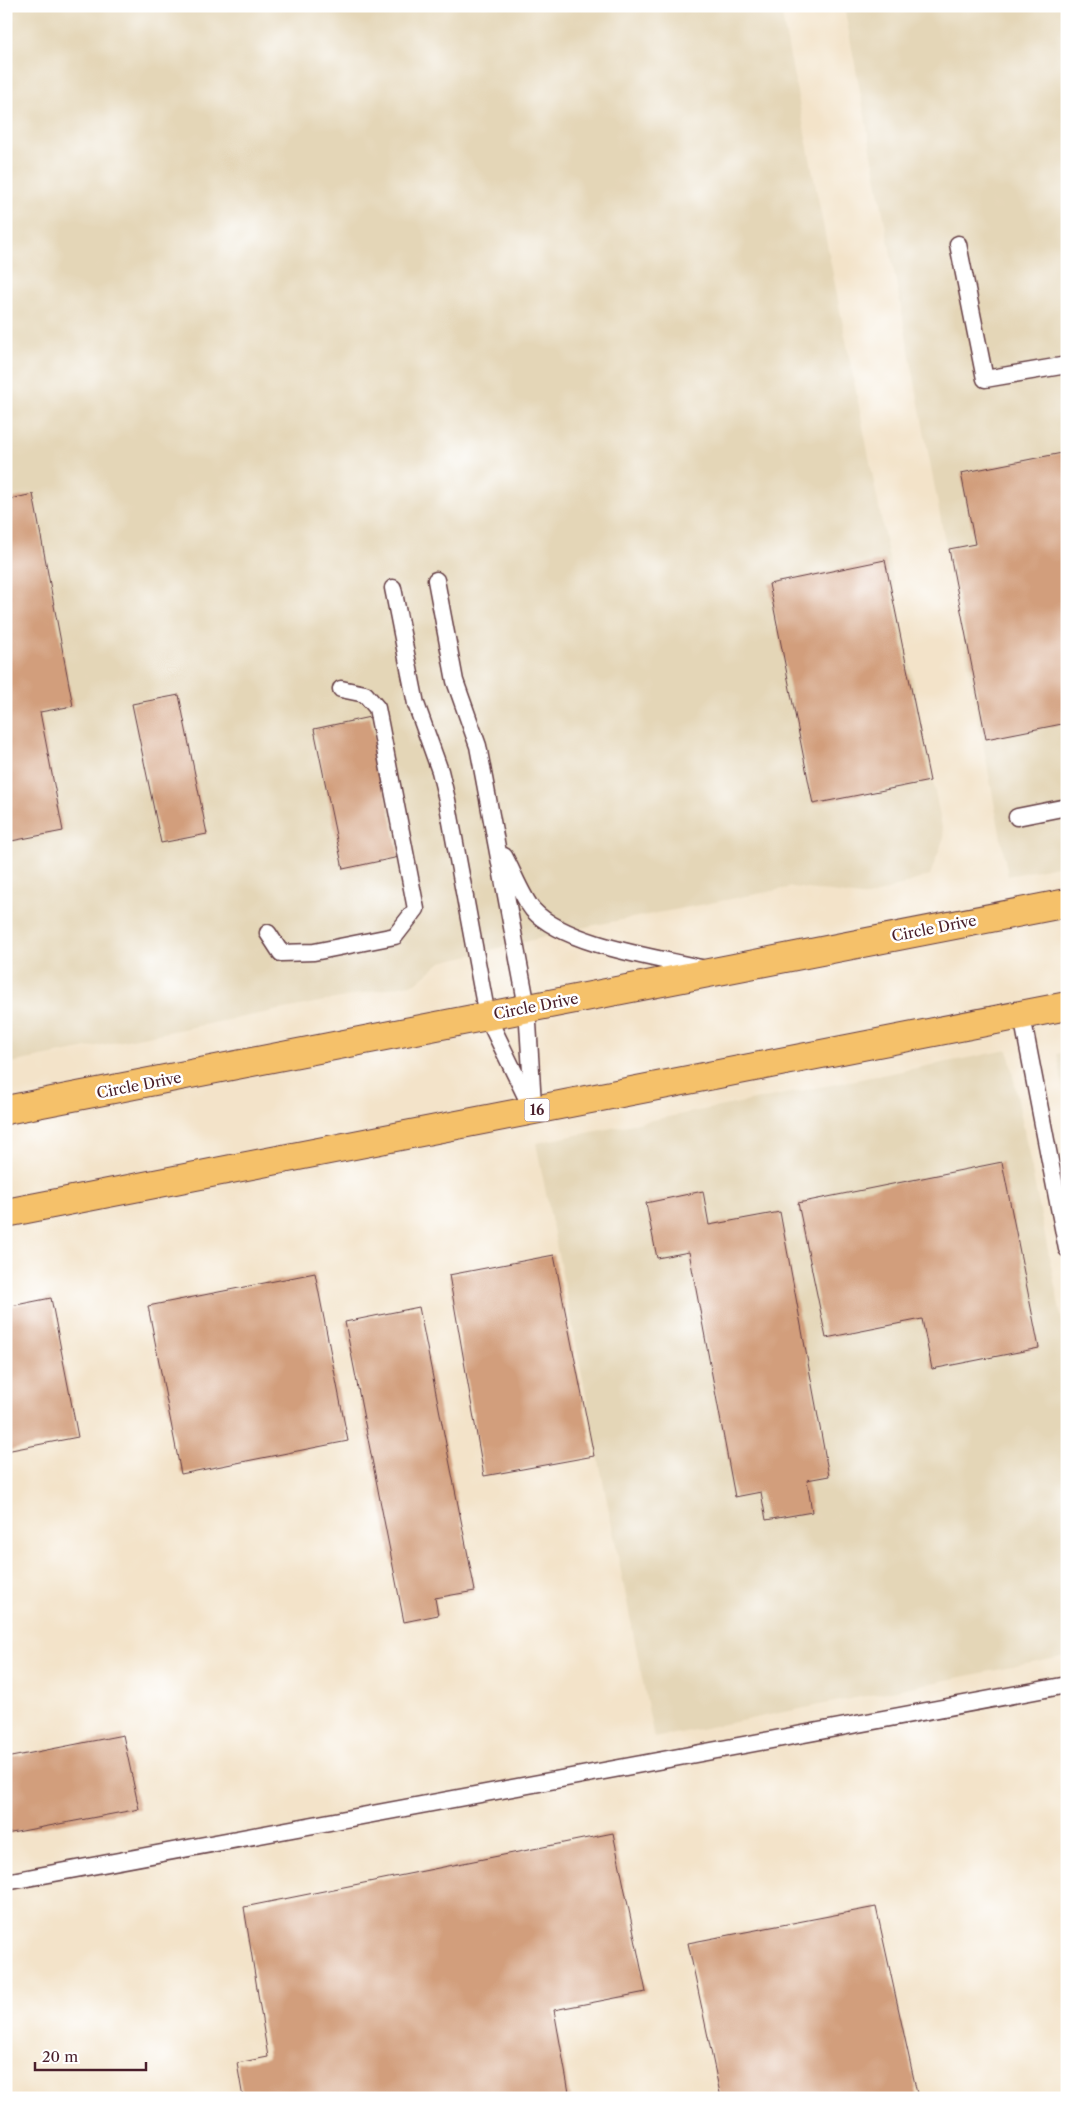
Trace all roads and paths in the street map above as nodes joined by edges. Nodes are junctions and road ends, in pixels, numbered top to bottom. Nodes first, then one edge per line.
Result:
1 (958, 244) dead end
2 (1067, 364) edge
3 (436, 580) dead end
4 (394, 588) dead end
5 (341, 689) dead end
6 (1067, 807) edge
7 (1017, 817) dead end
8 (496, 841) junction
9 (1067, 903) edge
10 (268, 933) dead end
11 (713, 971) junction
12 (1067, 1006) edge
13 (527, 1007) junction
14 (487, 1016) junction
15 (1022, 1016) junction
16 (6, 1110) edge
17 (533, 1111) junction
18 (6, 1213) edge
19 (1067, 1250) edge
20 (1067, 1685) edge
21 (6, 1882) edge

1 - 2 lane
3 - 8 lane
4 - 14 lane
5 - 10 lane
6 - 7 lane
8 - 11 lane
8 - 13 lane
9 - 11 highway, Circle Drive
11 - 13 highway, Circle Drive
12 - 15 highway, 16
13 - 14 highway, Circle Drive
13 - 17 lane
14 - 16 highway, Circle Drive
14 - 17 lane
15 - 17 highway, 16
15 - 19 lane
17 - 18 highway, 16
20 - 21 lane

